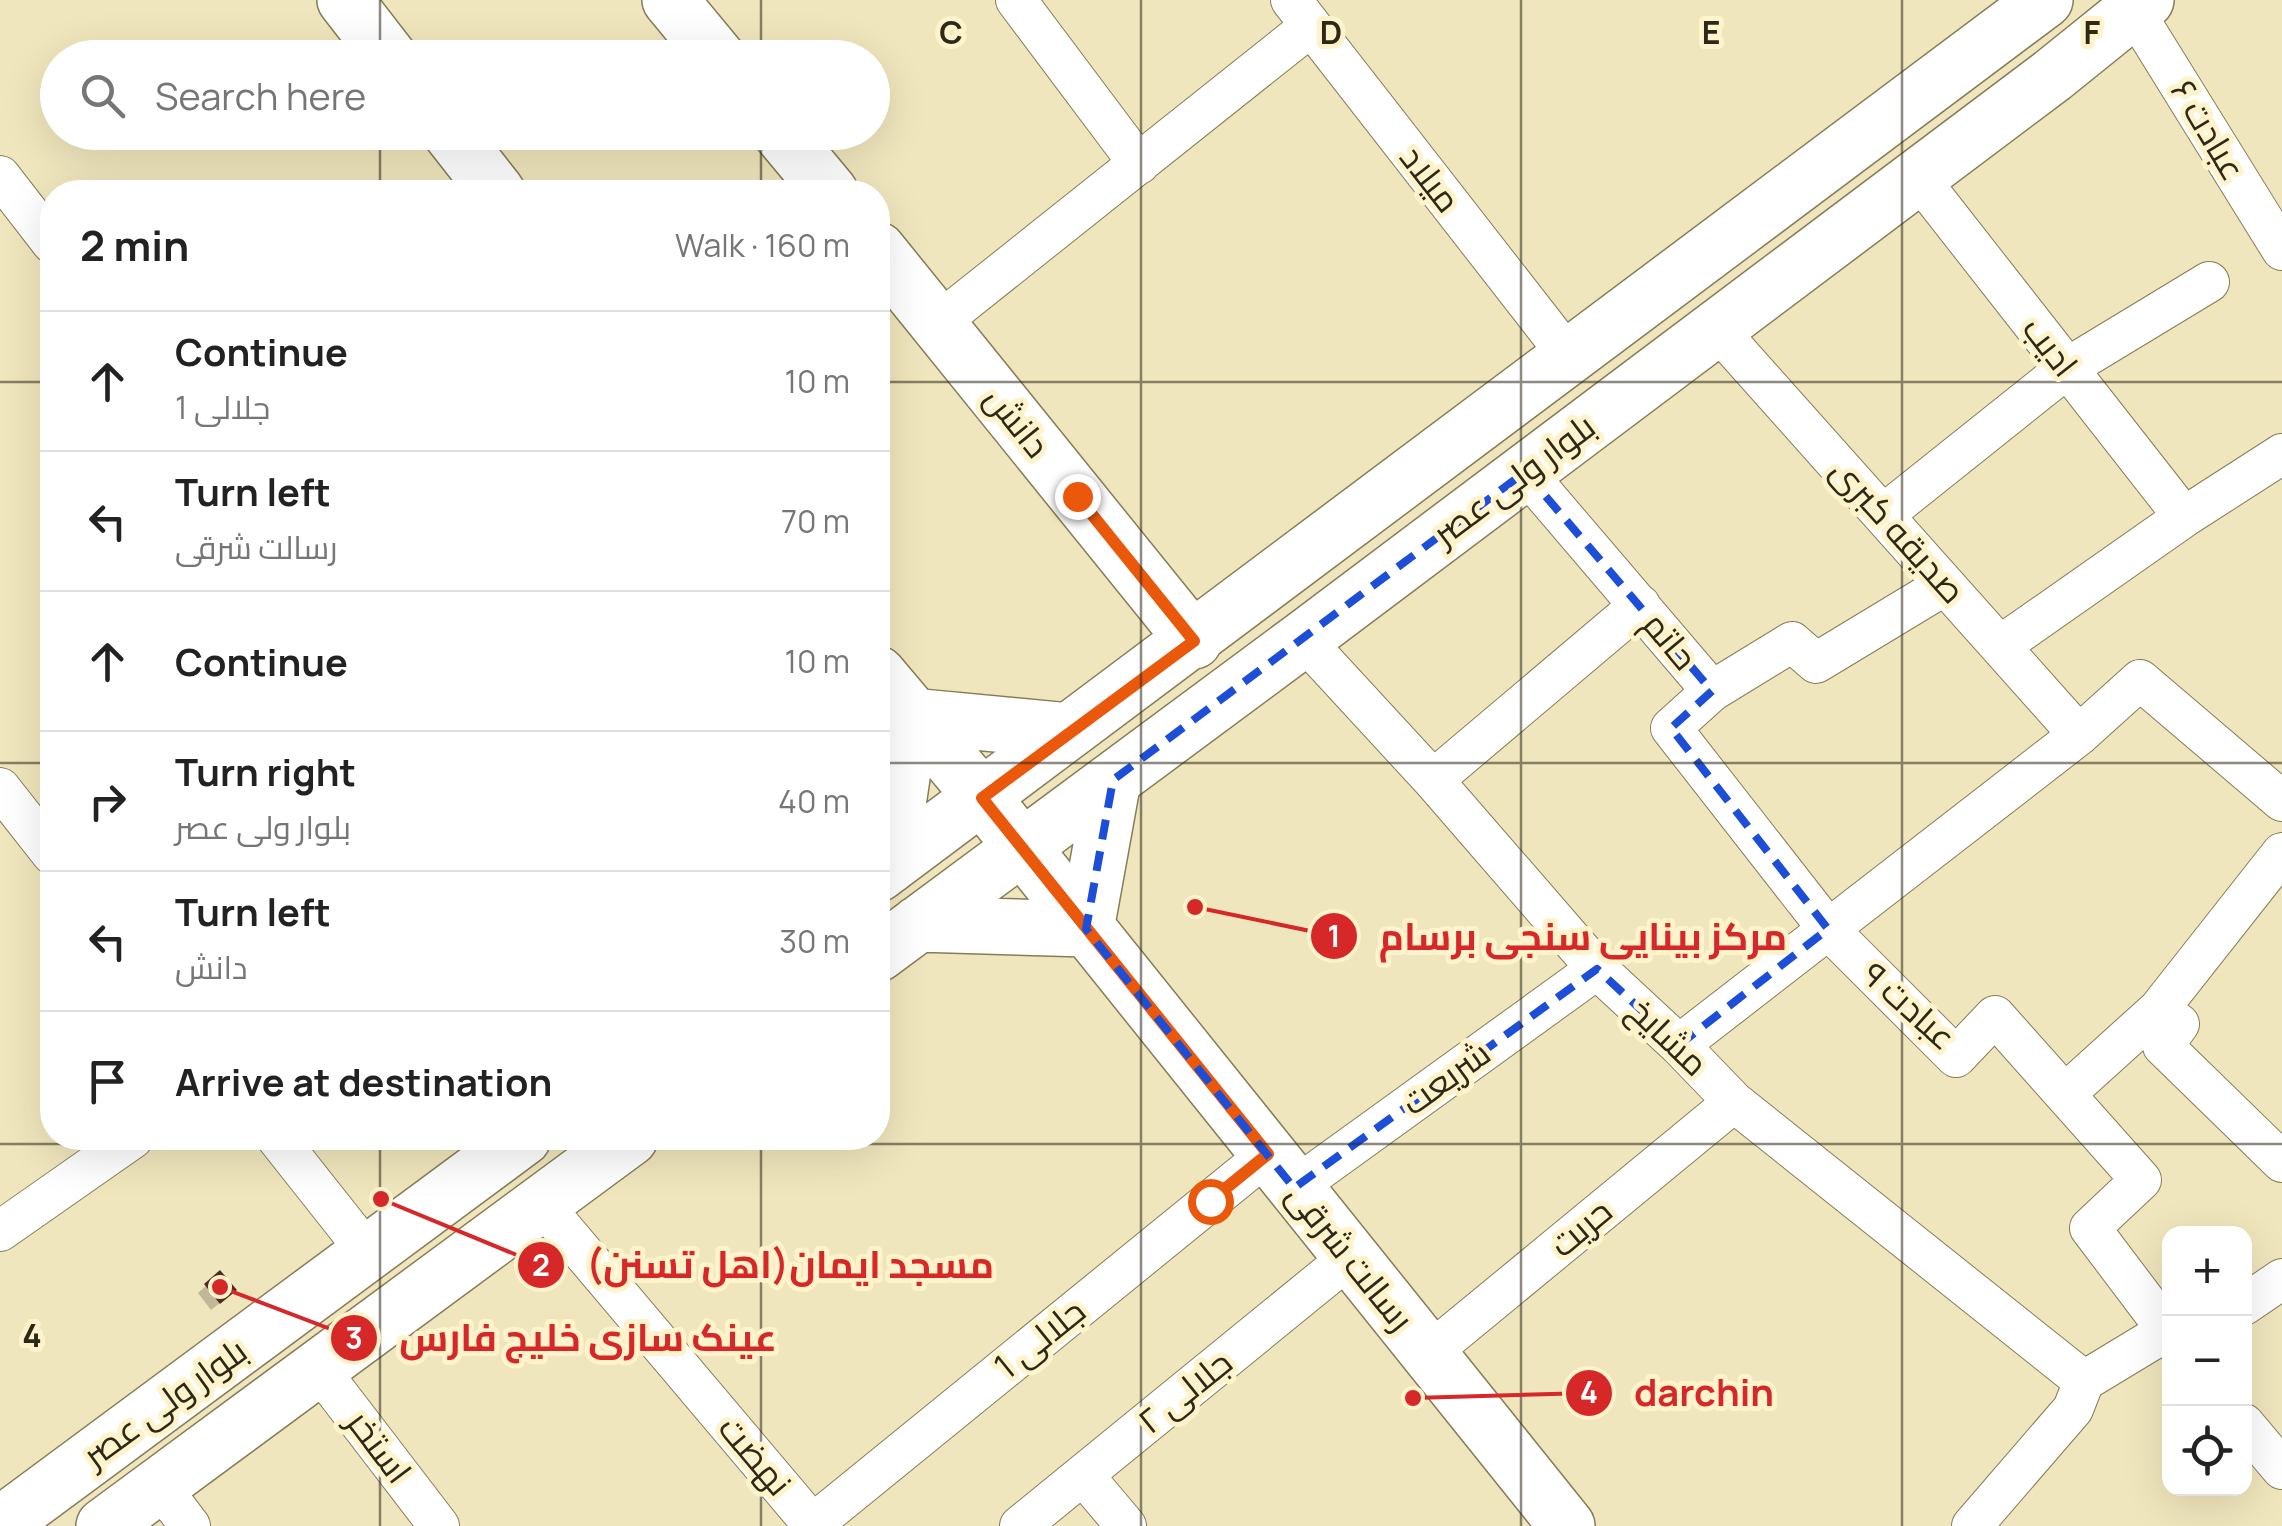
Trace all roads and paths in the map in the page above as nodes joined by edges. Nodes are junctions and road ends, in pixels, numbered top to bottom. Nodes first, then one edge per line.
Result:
1 (345, 0) edge
2 (670, 0) edge
3 (1016, 0) edge
4 (2045, 0) edge
5 (2136, 3) edge
6 (1301, 13) edge
7 (376, 40) edge
8 (703, 40) edge
9 (464, 150) edge
10 (795, 150) edge
11 (1139, 164) junction
12 (0, 176) edge
13 (1917, 176) junction
14 (488, 180) edge
15 (820, 180) edge
16 (40, 228) edge
17 (2282, 250) edge
18 (890, 265) edge
19 (2210, 282) dead end
20 (938, 323) junction
21 (1716, 328) junction
22 (1570, 358) junction
23 (2067, 368) junction
24 (2282, 454) edge
25 (1525, 472) junction
26 (1883, 515) junction
27 (2184, 517) junction
28 (1945, 585) junction
29 (1640, 605) junction
30 (1304, 639) junction
31 (1194, 641) junction
32 (2000, 646) junction
33 (1712, 691) junction
34 (894, 695) edge
35 (1068, 731) junction
36 (2079, 734) junction
37 (890, 759) edge
38 (1112, 780) junction
39 (1433, 780) junction
40 (0, 788) edge
41 (982, 798) junction
42 (2282, 801) edge
43 (40, 827) edge
44 (1021, 848) junction
45 (2282, 853) edge
46 (890, 865) edge
47 (1086, 929) junction
48 (1828, 930) junction
49 (898, 939) edge
50 (1597, 969) junction
51 (2158, 1009) junction
52 (1680, 1045) junction
53 (2065, 1094) junction
54 (1734, 1102) junction
55 (115, 1150) edge
56 (286, 1150) edge
57 (507, 1150) edge
58 (614, 1150) edge
59 (2282, 1162) edge
60 (1281, 1171) junction
61 (541, 1203) junction
62 (0, 1231) edge
63 (368, 1253) junction
64 (1350, 1257) junction
65 (2282, 1279) edge
66 (2252, 1300) edge
67 (2162, 1322) edge
68 (2162, 1334) edge
69 (1428, 1354) junction
70 (318, 1368) junction
71 (2084, 1381) junction
72 (2252, 1433) edge
73 (2282, 1469) edge
74 (1083, 1475) junction
75 (174, 1506) edge
76 (0, 1525) edge
77 (813, 1525) edge
78 (104, 1526) edge
79 (440, 1526) edge
80 (1020, 1526) edge
81 (1126, 1526) edge
82 (1567, 1526) edge
83 (1972, 1526) edge

1 - 7 main road
2 - 8 main road
3 - 11 street
4 - 22 main road, بلوار ولی عصر
5 - 13 main road, بلوار ولی عصر
5 - 17 street, عبادت ۶
6 - 11 street
6 - 22 street, میلاد
9 - 14 main road
10 - 15 main road
11 - 20 street
12 - 16 street
13 - 21 main road, بلوار ولی عصر
13 - 23 street, ادیب
18 - 20 main road, دانش
19 - 23 street
20 - 31 main road, دانش
21 - 25 main road, بلوار ولی عصر
21 - 26 street, صدیقه کبری
22 - 31 main road, بلوار ولی عصر
23 - 26 street
23 - 27 street, ادیب
24 - 27 street
25 - 29 street, حاتم
25 - 30 main road, بلوار ولی عصر
26 - 28 street, صدیقه کبری
27 - 32 street
28 - 32 street, صدیقه کبری
28 - 33 street, حاتم
29 - 33 street, حاتم
29 - 39 street
30 - 38 main road, بلوار ولی عصر
30 - 39 street, مشایخ
31 - 35 main road, بلوار ولی عصر
32 - 36 street, صدیقه کبری
33 - 48 street, عبادت ۹
34 - 35 main road
34 - 37 main road
34 - 41 main road, رسالت شرقی
35 - 41 main road, بلوار ولی عصر
36 - 42 street
36 - 48 street
38 - 44 main road, بلوار ولی عصر
38 - 47 main road
39 - 50 street, مشایخ
40 - 43 street
41 - 44 main road, رسالت شرقی
41 - 46 main road, بلوار ولی عصر
44 - 47 main road, رسالت شرقی
44 - 49 main road, بلوار ولی عصر
45 - 51 street
47 - 49 main road
47 - 60 main road, رسالت شرقی
48 - 52 street
48 - 53 street, عبادت ۹
50 - 52 street, مشایخ
50 - 60 street, شریعت
51 - 53 street
51 - 59 street
52 - 54 street, مشایخ
53 - 67 street, عبادت ۹
54 - 69 street, حریت
54 - 71 street, مشایخ
55 - 62 street
56 - 63 street
57 - 63 main road, بلوار ولی عصر
58 - 61 main road, بلوار ولی عصر
60 - 64 main road, رسالت شرقی
60 - 77 street, جلالی 1
61 - 70 main road, بلوار ولی عصر
61 - 77 street, نهضت
63 - 76 main road, بلوار ولی عصر
64 - 69 main road, رسالت شرقی
64 - 74 street, جلالی ۲
65 - 66 street
68 - 71 street
69 - 82 main road, رسالت شرقی
70 - 75 main road, بلوار ولی عصر
70 - 79 street, استخر
71 - 83 street
72 - 73 street
74 - 80 street, جلالی ۲
74 - 81 street
75 - 78 main road, بلوار ولی عصر

